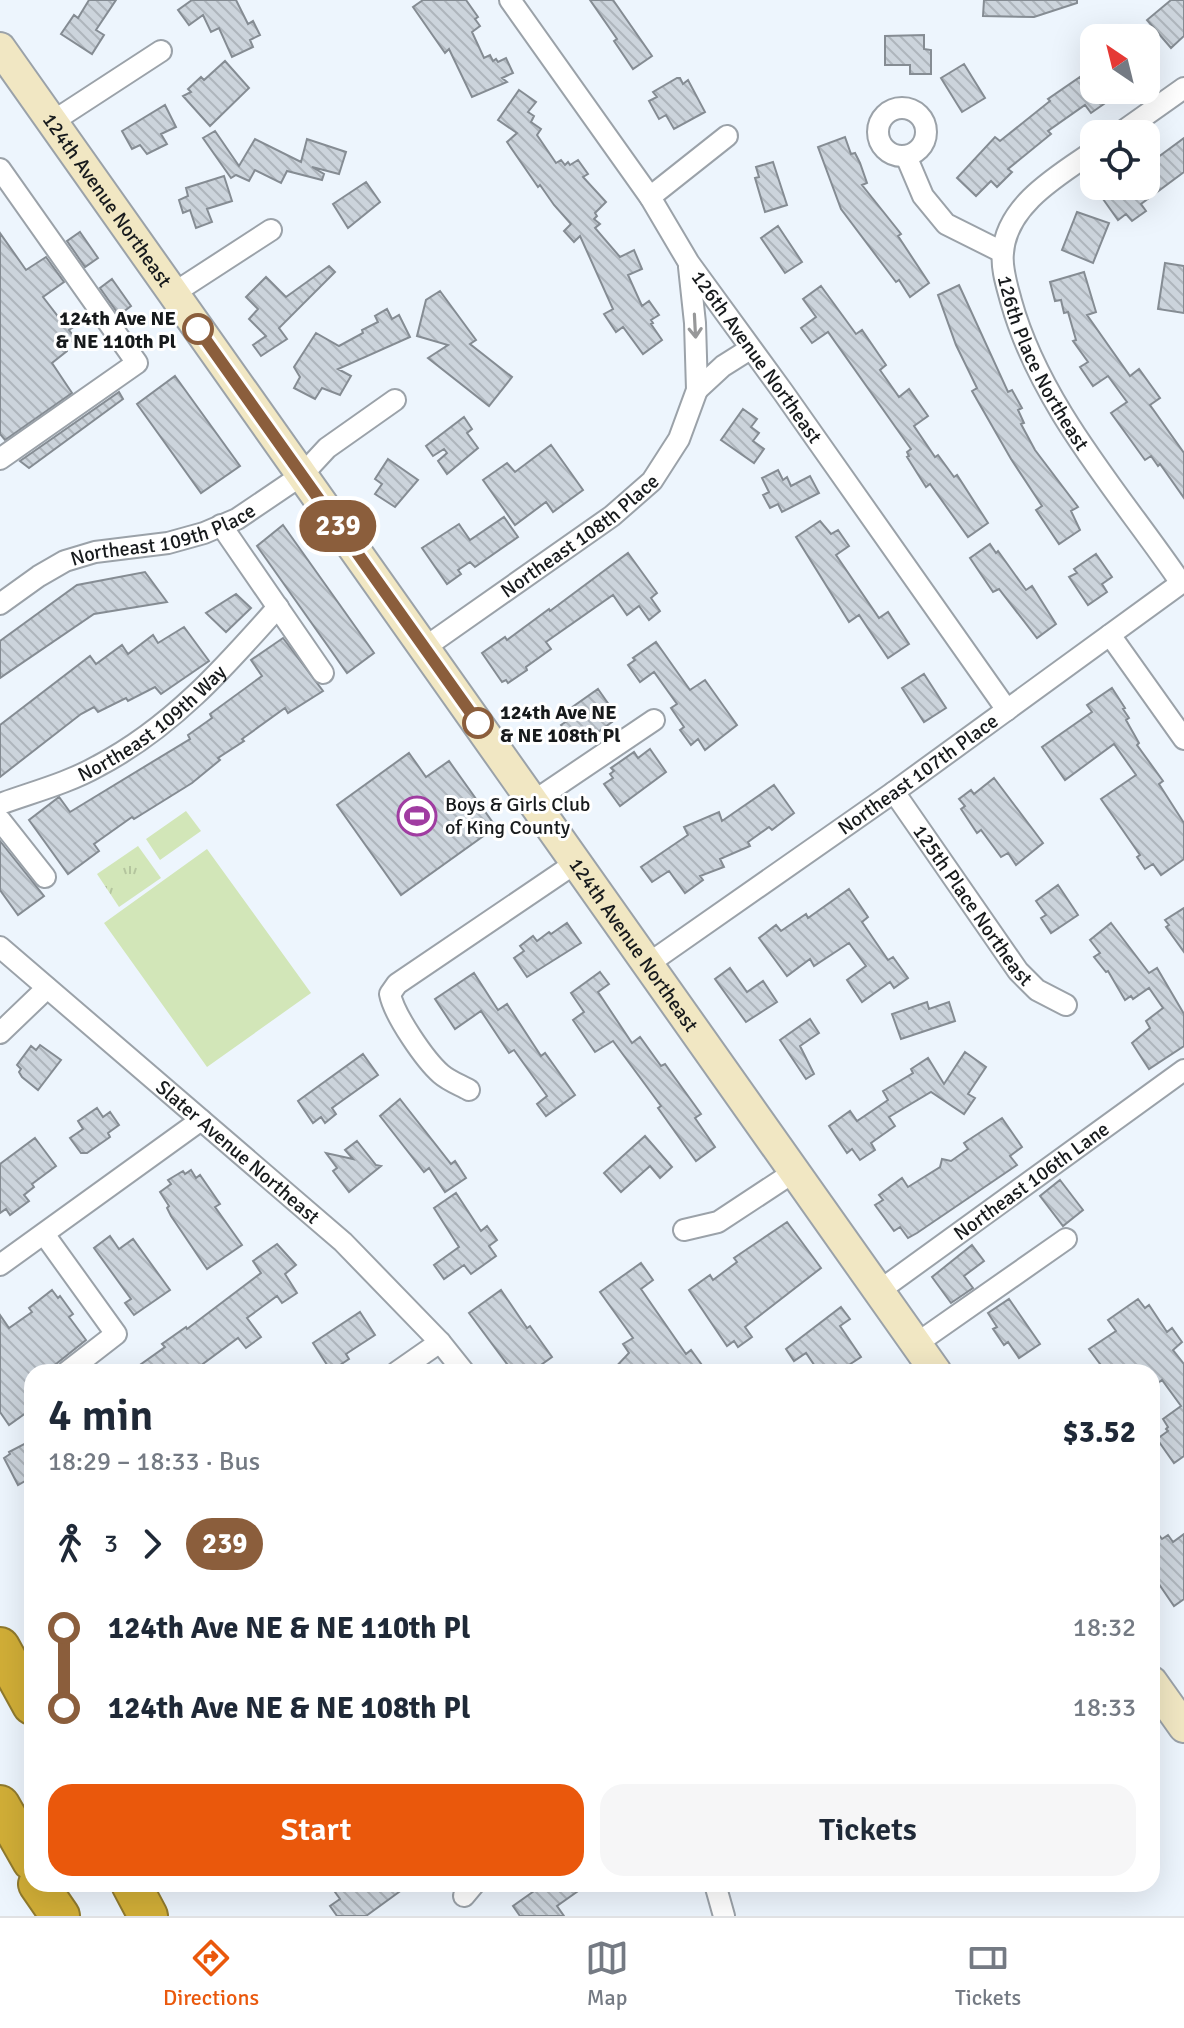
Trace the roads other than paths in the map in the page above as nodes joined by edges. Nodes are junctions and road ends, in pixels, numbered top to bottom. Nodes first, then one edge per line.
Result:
1 (510, 0) edge
2 (0, 48) edge
3 (161, 51) dead end
4 (1184, 88) edge
5 (1139, 120) edge
6 (52, 122) junction
7 (727, 136) dead end
8 (906, 156) dead end
9 (1080, 161) edge
10 (0, 169) edge
11 (650, 197) junction
12 (271, 230) dead end
13 (1002, 252) junction
14 (689, 263) junction
15 (174, 293) junction
16 (750, 349) junction
17 (697, 390) junction
18 (395, 400) dead end
19 (0, 459) edge
20 (302, 475) junction
21 (221, 525) junction
22 (1183, 582) edge
23 (0, 604) edge
24 (278, 607) junction
25 (1110, 635) junction
26 (424, 648) junction
27 (323, 673) dead end
28 (1007, 710) junction
29 (654, 720) dead end
30 (1184, 739) edge
31 (894, 792) junction
32 (534, 801) junction
33 (0, 804) edge
34 (0, 820) edge
35 (577, 862) junction
36 (45, 877) dead end
37 (0, 947) edge
38 (648, 964) junction
39 (47, 988) junction
40 (1066, 1005) dead end
41 (0, 1033) edge
42 (1184, 1070) edge
43 (469, 1090) dead end
44 (201, 1120) junction
45 (794, 1172) junction
46 (684, 1230) dead end
47 (44, 1234) junction
48 (1066, 1239) dead end
49 (0, 1265) edge
50 (879, 1291) junction
51 (440, 1342) junction
52 (916, 1344) junction
53 (77, 1364) edge
54 (408, 1364) edge
55 (458, 1364) edge
56 (930, 1364) edge
57 (0, 1647) edge
58 (24, 1690) edge
59 (1160, 1693) edge
60 (1184, 1727) edge
61 (0, 1805) edge
62 (0, 1830) edge
63 (24, 1847) edge
64 (24, 1864) edge
65 (44, 1892) edge
66 (49, 1892) edge
67 (135, 1892) edge
68 (717, 1892) edge
69 (62, 1916) edge
70 (148, 1916) edge
71 (724, 1916) edge

1 - 11 street, 126th Avenue Northeast
2 - 6 main road, 124th Avenue Northeast
3 - 6 street
4 - 5 street
6 - 15 main road, 124th Avenue Northeast
7 - 11 street
8 - 13 street, 126th Place Northeast
9 - 13 street
10 - 19 street
11 - 14 street, 126th Avenue Northeast
12 - 15 street
13 - 22 street, 126th Place Northeast
14 - 16 street, 126th Avenue Northeast
14 -> 17 street, Northeast 108th Place
15 - 20 main road, 124th Avenue Northeast
16 - 17 street, Northeast 108th Place
16 - 28 street, 126th Avenue Northeast
17 - 26 street, Northeast 108th Place
18 - 20 street, Northeast 109th Place
20 - 21 street, Northeast 109th Place
20 - 26 main road, 124th Avenue Northeast
21 - 23 street, Northeast 109th Place
21 - 24 street
22 - 25 street, Northeast 107th Place
24 - 27 street
24 - 33 street, Northeast 109th Way
25 - 28 street, Northeast 107th Place
25 - 30 street
26 - 32 main road, 124th Avenue Northeast
28 - 31 street, Northeast 107th Place
29 - 32 street
31 - 38 street, Northeast 107th Place
31 - 40 street, 125th Place Northeast
32 - 35 main road, 124th Avenue Northeast
34 - 36 street
35 - 38 main road, 124th Avenue Northeast
35 - 43 street
37 - 39 street, Slater Avenue Northeast
38 - 45 main road, 124th Avenue Northeast
39 - 41 street
39 - 44 street, Slater Avenue Northeast
42 - 50 street, Northeast 106th Lane
44 - 47 street
44 - 51 street, Slater Avenue Northeast
45 - 46 street
45 - 50 main road, 124th Avenue Northeast
47 - 49 street
47 - 53 street
48 - 52 street
50 - 52 main road, 124th Avenue Northeast
51 - 54 street
51 - 55 street, Slater Avenue Northeast
52 - 56 main road, 124th Avenue Northeast
57 - 58 highway
59 - 60 main road
61 - 63 highway
62 - 64 highway
65 - 69 highway
66 - 69 highway
67 - 70 highway
68 - 71 street

